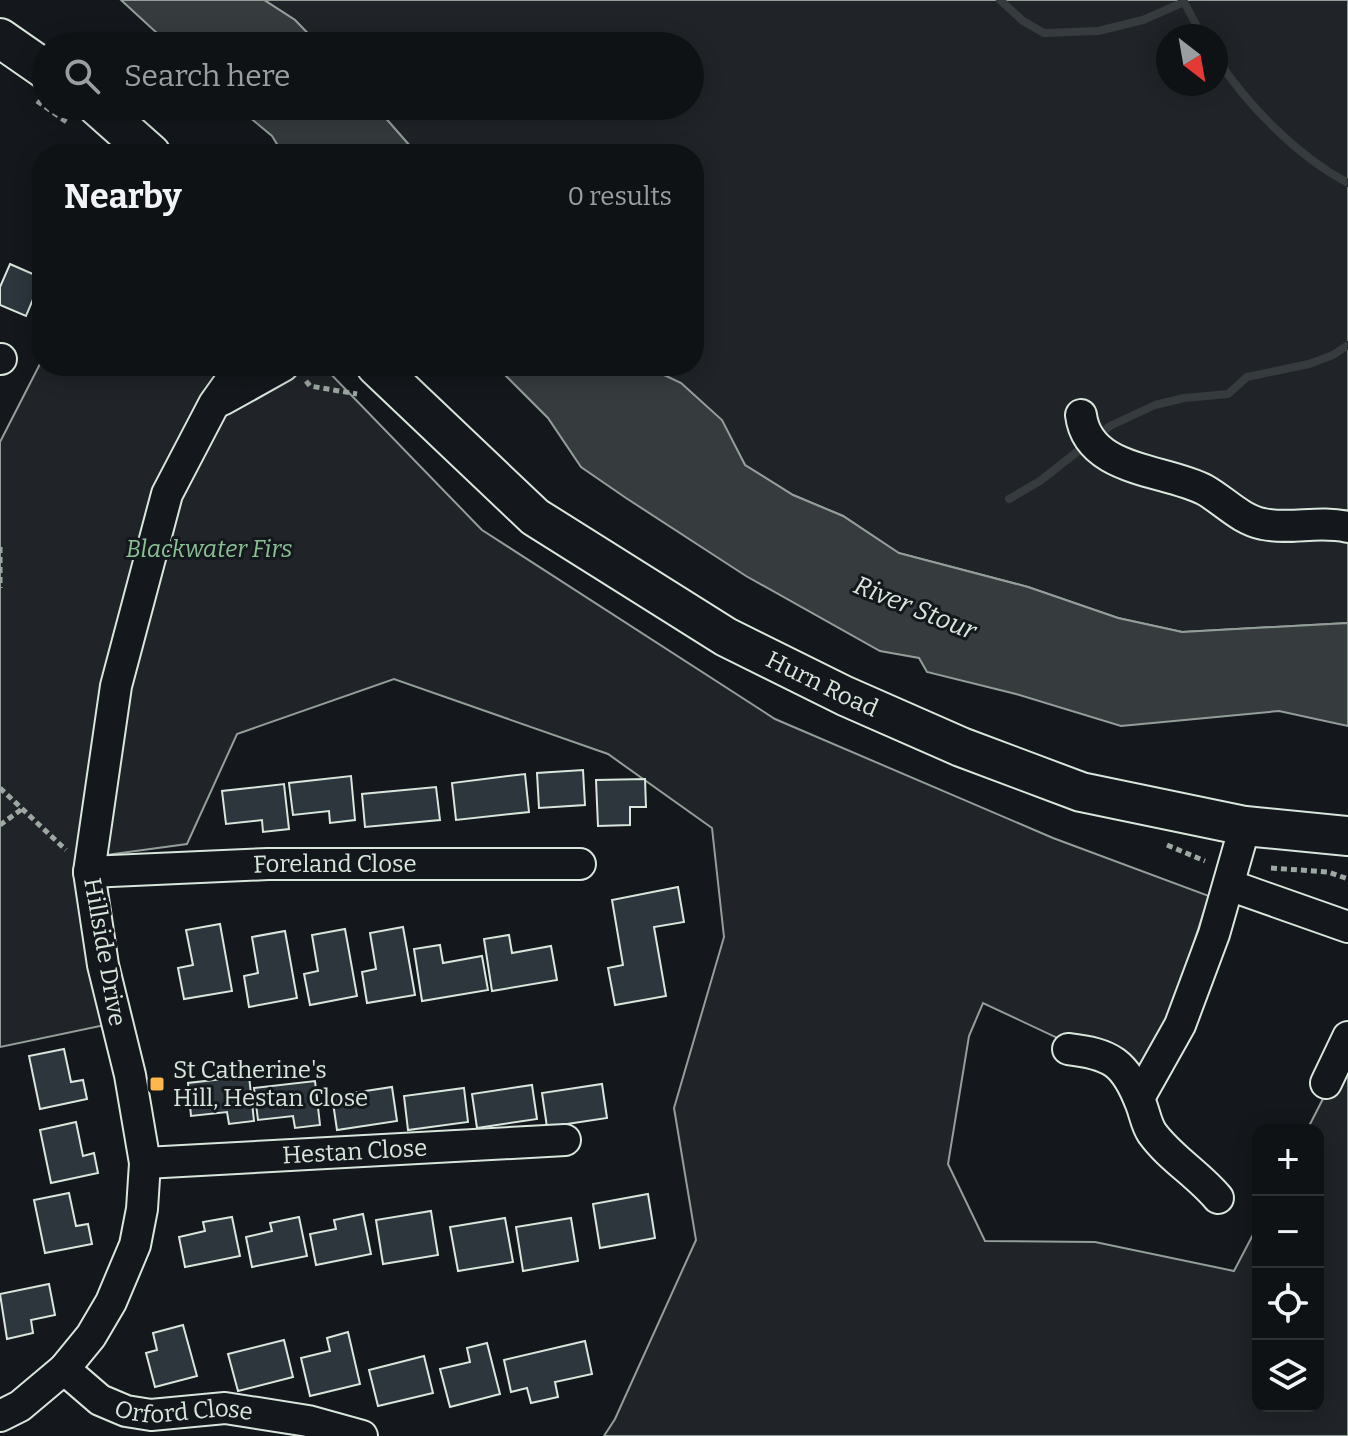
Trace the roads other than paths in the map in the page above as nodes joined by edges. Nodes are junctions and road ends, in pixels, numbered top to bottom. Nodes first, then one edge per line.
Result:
1 (0, 38) edge
2 (32, 77) edge
3 (91, 120) edge
4 (133, 144) edge
5 (221, 376) edge
6 (234, 376) edge
7 (265, 376) edge
8 (387, 376) edge
9 (214, 404) junction
10 (1088, 431) dead end
11 (1348, 527) edge
12 (1245, 826) junction
13 (1348, 836) edge
14 (580, 864) dead end
15 (89, 872) junction
16 (1229, 885) junction
17 (1348, 927) edge
18 (1348, 1037) edge
19 (1068, 1049) dead end
20 (1326, 1083) dead end
21 (1139, 1098) junction
22 (565, 1140) dead end
23 (145, 1163) junction
24 (1218, 1198) dead end
25 (64, 1369) junction
26 (0, 1416) edge
27 (362, 1436) edge

1 - 2 main road
3 - 4 main road
5 - 9 street, Hillside Drive
6 - 9 street, Hillside Drive
7 - 9 street
8 - 12 main road, Hurn Road
9 - 15 street, Hillside Drive
10 - 11 street
12 - 13 main road, Hurn Road
12 - 16 street
14 - 15 street, Foreland Close
15 - 23 street, Hillside Drive
16 - 17 street
16 - 21 street
18 - 20 street
19 - 21 street
21 - 24 street
22 - 23 street, Hestan Close
23 - 25 street, Hillside Drive
25 - 26 street, Hillside Drive
25 - 27 street, Orford Close

